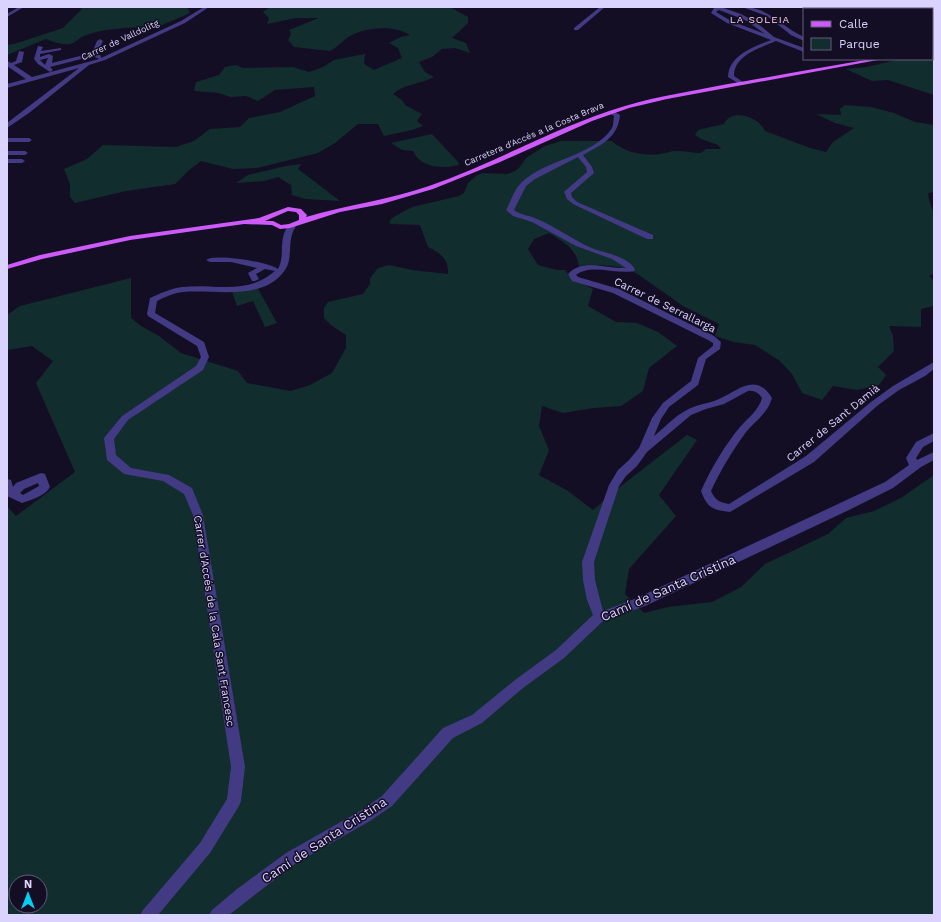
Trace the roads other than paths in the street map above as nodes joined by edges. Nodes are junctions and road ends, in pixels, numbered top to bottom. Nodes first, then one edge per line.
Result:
1 (22, 7) edge
2 (207, 7) edge
3 (603, 7) edge
4 (717, 7) edge
5 (744, 7) edge
6 (7, 16) edge
7 (576, 29) dead end
8 (803, 39) edge
9 (774, 40) junction
10 (100, 41) dead end
11 (40, 47) dead end
12 (59, 49) dead end
13 (803, 50) edge
14 (21, 52) dead end
15 (94, 54) junction
16 (37, 56) junction
17 (66, 56) dead end
18 (52, 59) junction
19 (103, 59) junction
20 (875, 60) edge
21 (8, 64) edge
22 (87, 64) junction
23 (45, 67) junction
24 (54, 72) junction
25 (730, 77) junction
26 (30, 79) junction
27 (743, 84) junction
28 (7, 86) edge
29 (729, 86) junction
30 (611, 112) junction
31 (7, 126) edge
32 (7, 140) edge
33 (30, 140) dead end
34 (7, 153) edge
35 (25, 153) dead end
36 (579, 154) junction
37 (7, 161) edge
38 (22, 161) dead end
39 (339, 210) junction
40 (300, 212) junction
41 (272, 220) junction
42 (302, 221) junction
43 (292, 226) junction
44 (280, 227) junction
45 (286, 235) junction
46 (650, 237) dead end
47 (210, 260) dead end
48 (7, 267) edge
49 (264, 267) junction
50 (276, 272) junction
51 (255, 279) junction
52 (214, 289) junction
53 (934, 365) edge
54 (934, 436) edge
55 (643, 450) junction
56 (934, 456) edge
57 (914, 466) junction
58 (7, 483) edge
59 (14, 494) dead end
60 (599, 617) junction
61 (148, 915) edge
62 (217, 915) edge

1 - 6 street
2 - 19 street, Carrer de Valldolitg
3 - 7 street
4 - 9 street
4 - 9 street
5 - 8 street
9 - 13 street
9 - 25 street
10 - 15 street
11 - 16 street
12 - 16 street
14 - 21 street
15 - 19 street
15 - 23 street
16 - 18 street
16 - 23 street
17 - 18 street
18 - 23 street
19 - 22 street, Carrer de Valldolitg
20 - 27 main road, Carretera d'Accés a la Costa Brava
21 - 26 street
22 - 24 street
22 - 31 street, Carrer de Valldolitg
23 - 24 street
24 - 26 street
25 - 27 street
25 - 29 street
26 - 28 street
27 - 29 main road, Carretera d'Accés a la Costa Brava
29 - 30 main road, Carretera d'Accés a la Costa Brava
30 - 36 street, Carrer de Serrallarga
30 - 39 main road, Carretera d'Accés a la Costa Brava
32 - 33 street
34 - 35 street
36 - 46 street
36 - 55 street, Carrer de Serrallarga
37 - 38 street
39 - 40 main road, Carretera d'Accés a la Costa Brava
39 - 42 main road, Carretera d'Accés a la Costa Brava
40 - 41 main road, Carretera d'Accés a la Costa Brava
40 - 42 main road
41 - 44 main road
41 - 48 main road
42 - 43 main road, Carretera d'Accés a la Costa Brava
43 - 44 main road
43 - 45 street
44 - 45 street
45 - 50 street
47 - 49 street
49 - 50 street
49 - 51 street
50 - 51 street, Carrer d'Accés de la Cala Sant Francesc
50 - 52 street, Carrer d'Accés de la Cala Sant Francesc
51 - 52 street, Carrer d'Accés de la Cala Sant Francesc
52 - 61 street, Carrer d'Accés de la Cala Sant Francesc
53 - 55 street, Carrer de Sant Damià
54 - 57 street
55 - 60 street, Carrer de Serrallarga
56 - 57 street, Camí de Santa Cristina
57 - 60 street, Camí de Santa Cristina
58 - 59 street
60 - 62 street, Camí de Santa Cristina

